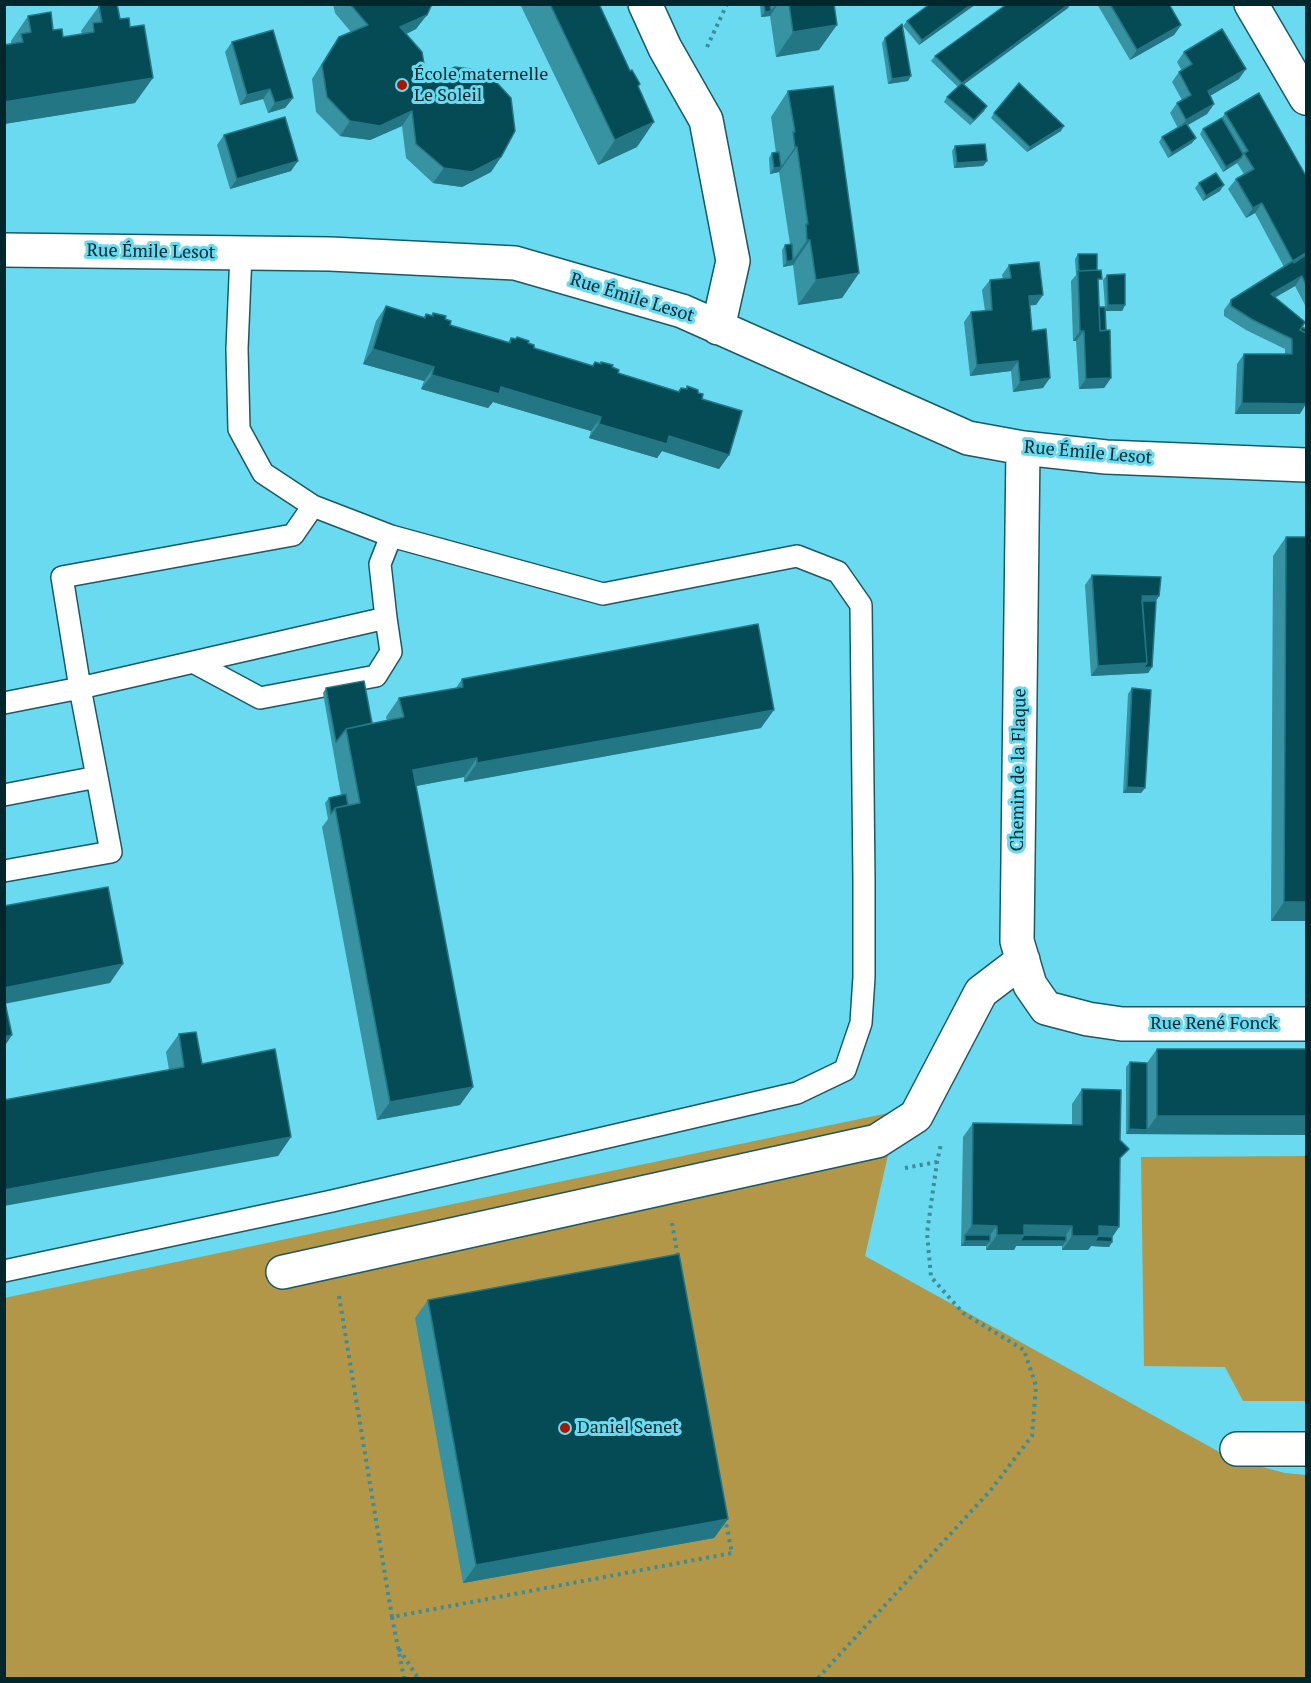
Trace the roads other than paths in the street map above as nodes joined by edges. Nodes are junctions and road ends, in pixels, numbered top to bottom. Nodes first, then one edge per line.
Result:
1 (645, 4) edge
2 (1251, 4) edge
3 (1306, 98) edge
4 (4, 250) edge
5 (241, 253) junction
6 (718, 328) junction
7 (1023, 448) junction
8 (1306, 465) edge
9 (313, 506) junction
10 (391, 536) junction
11 (386, 618) junction
12 (193, 662) junction
13 (80, 688) junction
14 (4, 703) edge
15 (98, 777) junction
16 (4, 795) edge
17 (4, 871) edge
18 (1023, 960) junction
19 (1122, 1024) joint
20 (1306, 1024) edge
21 (4, 1271) edge
22 (283, 1272) dead end
23 (1237, 1449) dead end
24 (1306, 1449) edge

1 - 6 street
2 - 3 street
4 - 5 street, Rue Émile Lesot
5 - 6 street, Rue Émile Lesot
5 - 9 lane
6 - 7 street, Rue Émile Lesot
7 - 8 street, Rue Émile Lesot
7 - 18 street, Chemin de la Flaque
9 - 10 lane
9 - 13 lane
10 - 11 lane
10 - 21 lane
11 - 12 lane
11 - 12 lane
12 - 13 lane
13 - 14 lane
13 - 15 lane
15 - 16 lane
15 - 17 lane
18 - 19 street, Chemin de la Flaque
18 - 22 street
19 - 20 street, Rue René Fonck
23 - 24 street

